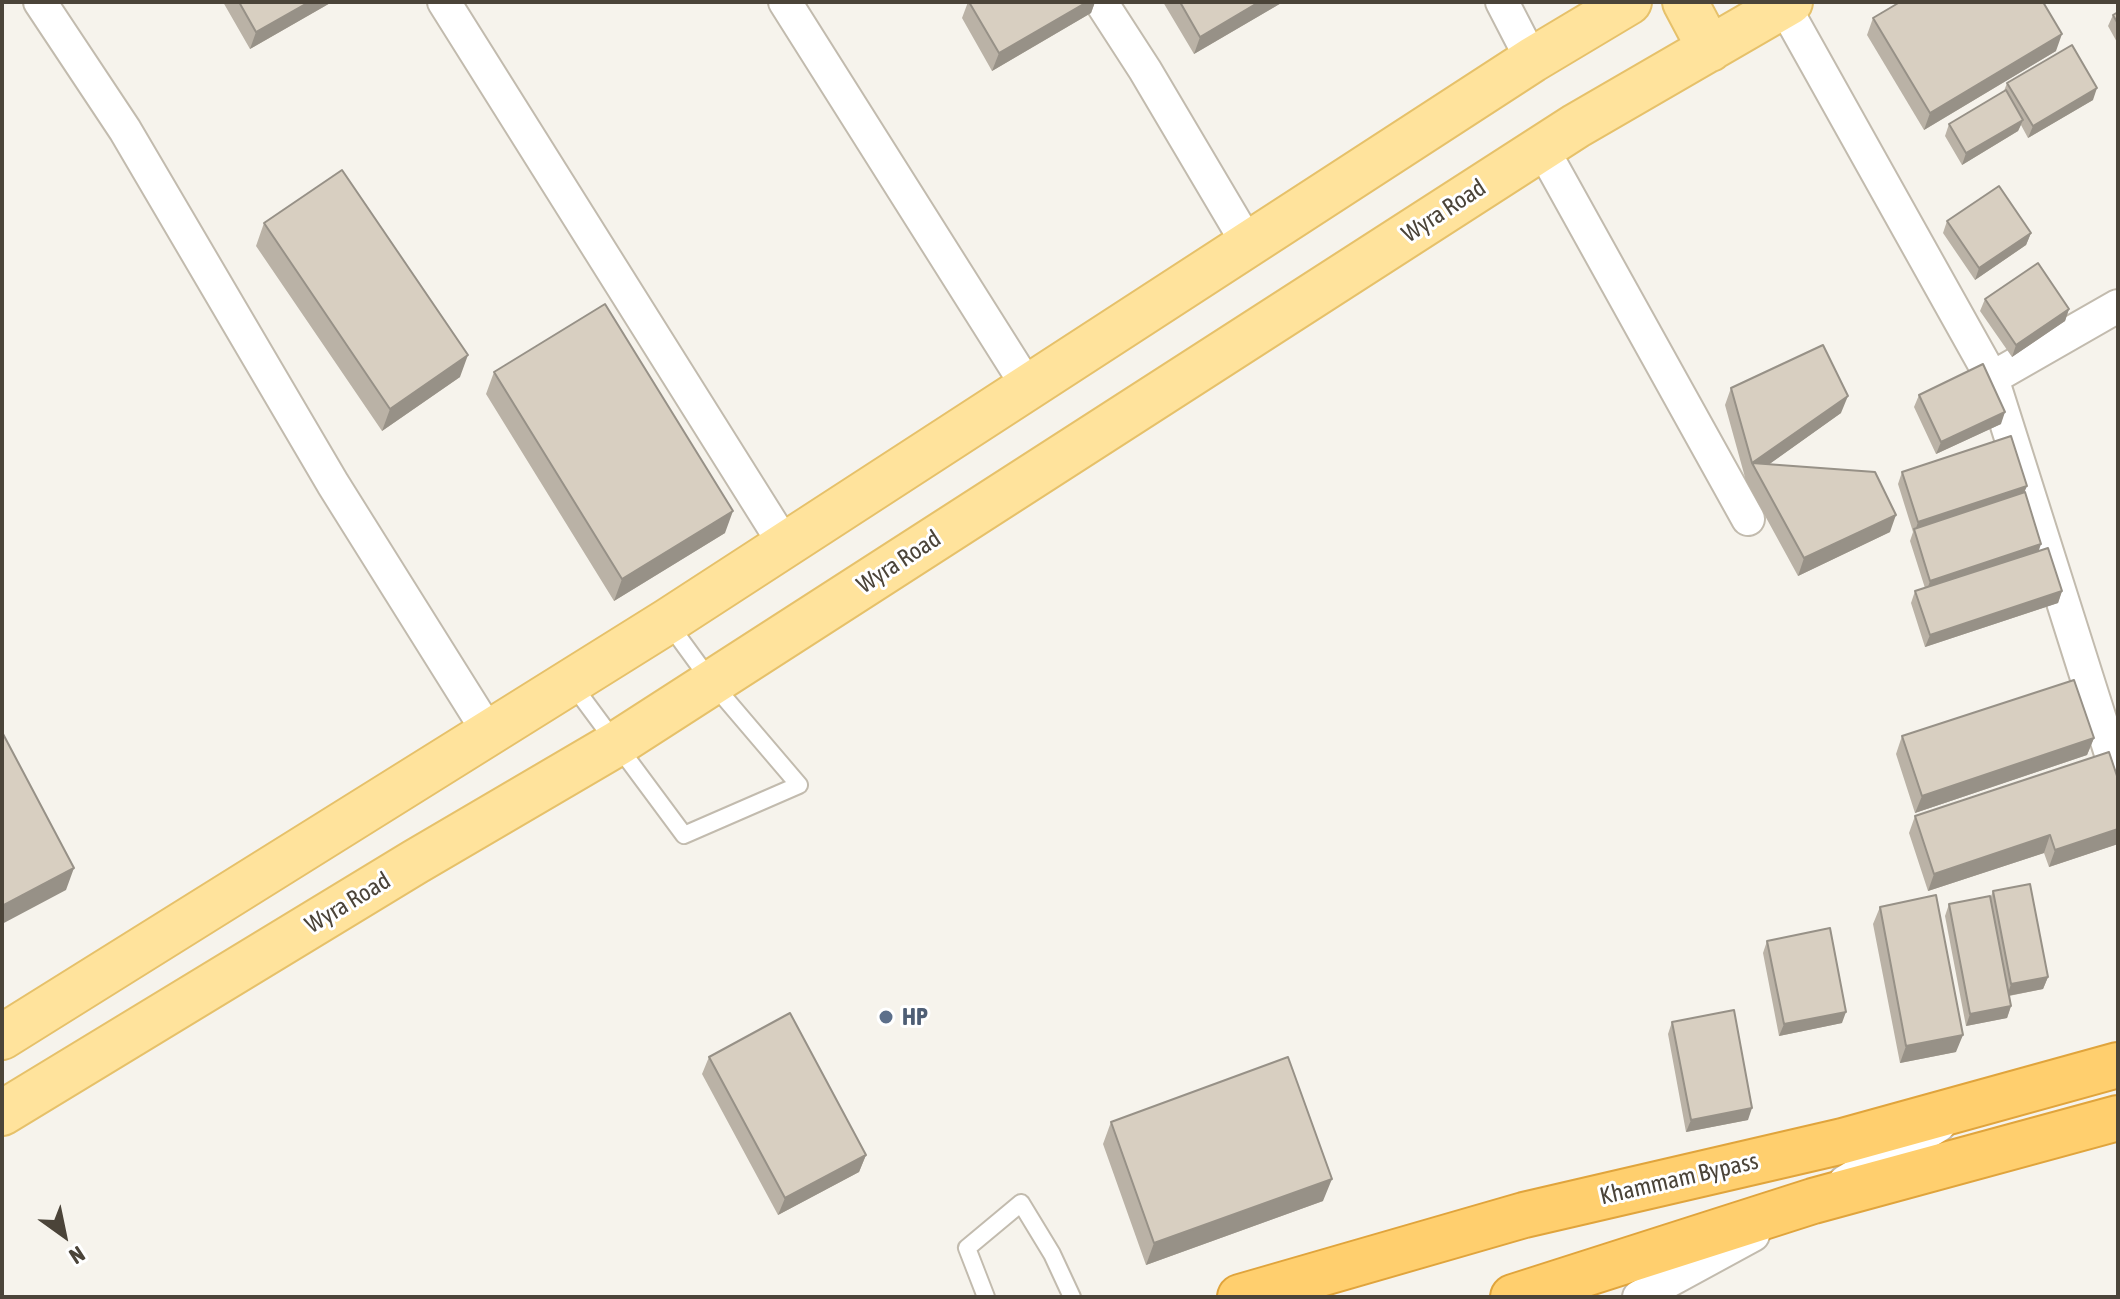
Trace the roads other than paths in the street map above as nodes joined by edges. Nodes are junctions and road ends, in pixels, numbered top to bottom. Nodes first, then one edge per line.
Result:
1 (40, 2) edge
2 (444, 2) edge
3 (785, 2) edge
4 (1101, 2) edge
5 (1502, 2) edge
6 (1629, 2) edge
7 (1685, 2) edge
8 (1787, 4) edge
9 (1710, 49) junction
10 (1532, 60) junction
11 (1542, 148) junction
12 (1248, 244) junction
13 (2118, 306) edge
14 (1992, 378) junction
15 (1028, 387) junction
16 (1748, 519) dead end
17 (785, 545) junction
18 (668, 621) junction
19 (571, 682) junction
20 (712, 683) junction
21 (489, 733) junction
22 (618, 743) junction
23 (2118, 776) edge
24 (2, 1037) edge
25 (2118, 1065) edge
26 (1965, 1109) junction
27 (2, 1113) edge
28 (2118, 1118) edge
29 (1813, 1201) junction
30 (986, 1297) edge
31 (1072, 1297) edge
32 (1240, 1297) edge
33 (1513, 1297) edge
34 (1639, 1297) edge

1 - 21 street
2 - 17 street
3 - 15 street
4 - 12 street
5 - 10 street
6 - 10 main road
7 - 9 main road
8 - 9 main road, Wyra Road
8 - 14 street
9 - 11 main road, Wyra Road
10 - 12 main road
11 - 16 street
11 - 20 main road, Wyra Road
12 - 15 main road
13 - 14 street
14 - 23 street
15 - 17 main road
17 - 18 main road
18 - 19 main road
18 - 20 lane
19 - 21 main road
19 - 22 lane
20 - 22 main road, Wyra Road
20 - 22 lane
21 - 24 main road
22 - 27 main road, Wyra Road
25 - 26 highway, Khammam Bypass
26 - 29 street
26 - 32 highway, Khammam Bypass
28 - 29 highway
29 - 33 highway
29 - 34 street
30 - 31 lane

